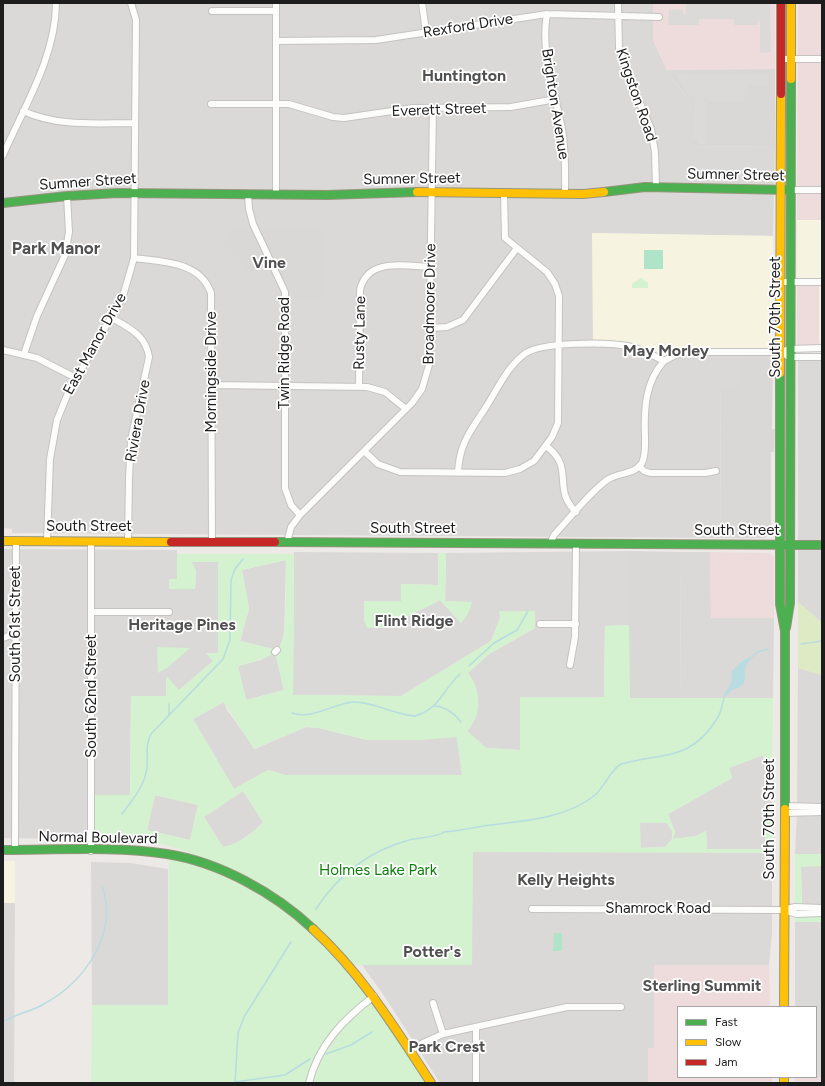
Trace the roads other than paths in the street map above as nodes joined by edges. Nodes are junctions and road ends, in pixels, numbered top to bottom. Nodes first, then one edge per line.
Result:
1 (56, 3) edge
2 (131, 3) edge
3 (276, 3) edge
4 (422, 3) edge
5 (618, 3) edge
6 (782, 3) edge
7 (791, 3) edge
8 (212, 10) dead end
9 (276, 11) junction
10 (547, 14) junction
11 (618, 16) junction
12 (659, 17) dead end
13 (426, 32) junction
14 (276, 41) junction
15 (782, 59) junction
16 (790, 59) junction
17 (822, 59) edge
18 (556, 98) junction
19 (211, 104) dead end
20 (276, 104) junction
21 (433, 108) junction
22 (22, 111) junction
23 (135, 123) junction
24 (3, 154) edge
25 (656, 187) junction
26 (781, 190) junction
27 (790, 190) junction
28 (822, 190) edge
29 (432, 192) junction
30 (504, 192) junction
31 (135, 193) junction
32 (248, 194) junction
33 (276, 194) junction
34 (565, 194) junction
35 (67, 196) junction
36 (3, 203) edge
37 (517, 248) junction
38 (134, 258) junction
39 (431, 267) junction
40 (780, 282) junction
41 (790, 282) junction
42 (822, 282) edge
43 (112, 318) junction
44 (430, 328) junction
45 (559, 345) junction
46 (822, 348) edge
47 (3, 350) edge
48 (781, 352) junction
49 (789, 353) junction
50 (24, 354) junction
51 (822, 357) edge
52 (664, 361) junction
53 (76, 378) junction
54 (212, 385) junction
55 (286, 386) junction
56 (359, 386) junction
57 (406, 409) junction
58 (546, 446) junction
59 (364, 451) junction
60 (640, 466) junction
61 (716, 471) dead end
62 (458, 473) junction
63 (576, 512) junction
64 (300, 515) junction
65 (3, 541) edge
66 (16, 541) junction
67 (46, 541) junction
68 (91, 542) junction
69 (128, 542) junction
70 (212, 542) junction
71 (287, 542) junction
72 (550, 544) junction
73 (576, 544) junction
74 (782, 545) junction
75 (790, 545) junction
76 (822, 545) edge
77 (91, 612) junction
78 (169, 612) dead end
79 (540, 624) dead end
80 (576, 624) junction
81 (785, 631) junction
82 (16, 633) junction
83 (3, 638) edge
84 (570, 665) dead end
85 (822, 807) edge
86 (784, 810) junction
87 (822, 812) edge
88 (3, 850) edge
89 (15, 850) junction
90 (91, 851) junction
91 (822, 908) edge
92 (532, 909) dead end
93 (783, 910) junction
94 (822, 913) edge
95 (374, 996) junction
96 (433, 1003) dead end
97 (784, 1006) edge
98 (621, 1007) dead end
99 (476, 1027) junction
100 (442, 1034) junction
101 (410, 1051) junction
102 (309, 1083) edge
103 (430, 1083) edge
104 (476, 1083) edge

1 - 22 street
2 - 23 street, East Manor Drive
3 - 9 street
4 - 13 street
5 - 11 street, Kingston Road
6 - 15 main road, South 70th Street
7 - 16 main road, South 70th Street
8 - 9 street
9 - 14 street
10 - 11 street, Rexford Drive
10 - 13 street, Rexford Drive
10 - 18 street, Brighton Avenue
11 - 12 street, Rexford Drive
11 - 25 street, Kingston Road
13 - 14 street, Rexford Drive
14 - 20 street
15 - 16 street
15 - 26 main road, South 70th Street
16 - 17 street
16 - 27 main road, South 70th Street
18 - 21 street, Everett Street
18 - 34 street, Brighton Avenue
19 - 20 street, Everett Street
20 - 21 street, Everett Street
20 - 33 street
21 - 29 street, Broadmoore Drive
22 - 23 street
22 - 24 street
23 - 31 street, East Manor Drive
25 - 26 main road, Sumner Street
25 - 34 main road, Sumner Street
26 - 27 main road, Sumner Street
26 - 40 main road, South 70th Street
27 - 28 street, Sumner Street
27 - 41 main road, South 70th Street
29 - 30 main road, Sumner Street
29 - 33 main road, Sumner Street
29 - 39 street, Broadmoore Drive
30 - 34 main road, Sumner Street
30 - 37 street
31 - 32 main road, Sumner Street
31 - 35 main road, Sumner Street
31 - 38 street, East Manor Drive
32 - 33 main road, Sumner Street
32 - 55 street, Twin Ridge Road
35 - 36 main road, Sumner Street
35 - 50 street
37 - 44 street
37 - 45 street
38 - 43 street, East Manor Drive
38 - 54 street, Morningside Drive
39 - 44 street, Broadmoore Drive
39 - 56 street, Rusty Lane
40 - 41 street
40 - 48 main road, South 70th Street
41 - 42 street
41 - 49 main road, South 70th Street
43 - 53 street, East Manor Drive
43 - 69 street, Riviera Drive
44 - 57 street, Broadmoore Drive
45 - 52 street
45 - 58 street
45 - 62 street
46 - 49 street
47 - 50 street
48 - 49 street
48 - 52 street
48 - 74 main road, South 70th Street
49 - 51 street
49 - 75 main road, South 70th Street
50 - 53 street
52 - 60 street
53 - 67 street, East Manor Drive
54 - 55 street
54 - 70 street, Morningside Drive
55 - 56 street
55 - 64 street, Twin Ridge Road
56 - 57 street
57 - 59 street, Broadmoore Drive
58 - 62 street
58 - 63 street
59 - 62 street
59 - 64 street, Broadmoore Drive
60 - 61 street
60 - 63 street
63 - 72 street
64 - 71 street, Broadmoore Drive
65 - 66 main road, South Street
66 - 67 main road, South Street
66 - 82 street, South 61st Street
67 - 68 main road, South Street
68 - 69 main road, South Street
68 - 77 street, South 62nd Street
69 - 70 main road, South Street
70 - 71 main road, South Street
71 - 72 main road, South Street
72 - 73 main road, South Street
73 - 74 main road, South Street
73 - 80 street
74 - 75 main road, South Street
74 - 81 main road, South 70th Street
75 - 76 main road, South Street
75 - 81 main road, South 70th Street
77 - 78 street
77 - 90 street, South 62nd Street
79 - 80 street
80 - 84 street
81 - 86 main road, South 70th Street
82 - 83 street
82 - 89 street, South 61st Street
85 - 86 street
86 - 87 street
86 - 93 main road, South 70th Street
88 - 89 main road, Normal Boulevard
89 - 90 main road, Normal Boulevard
90 - 95 main road, Normal Boulevard
91 - 93 street, Shamrock Road
92 - 93 street, Shamrock Road
93 - 94 street, Shamrock Road
93 - 97 main road, South 70th Street
95 - 101 main road, Normal Boulevard
95 - 102 street
96 - 100 street
98 - 99 street
99 - 100 street
99 - 104 street
100 - 101 street
101 - 103 main road, Normal Boulevard

